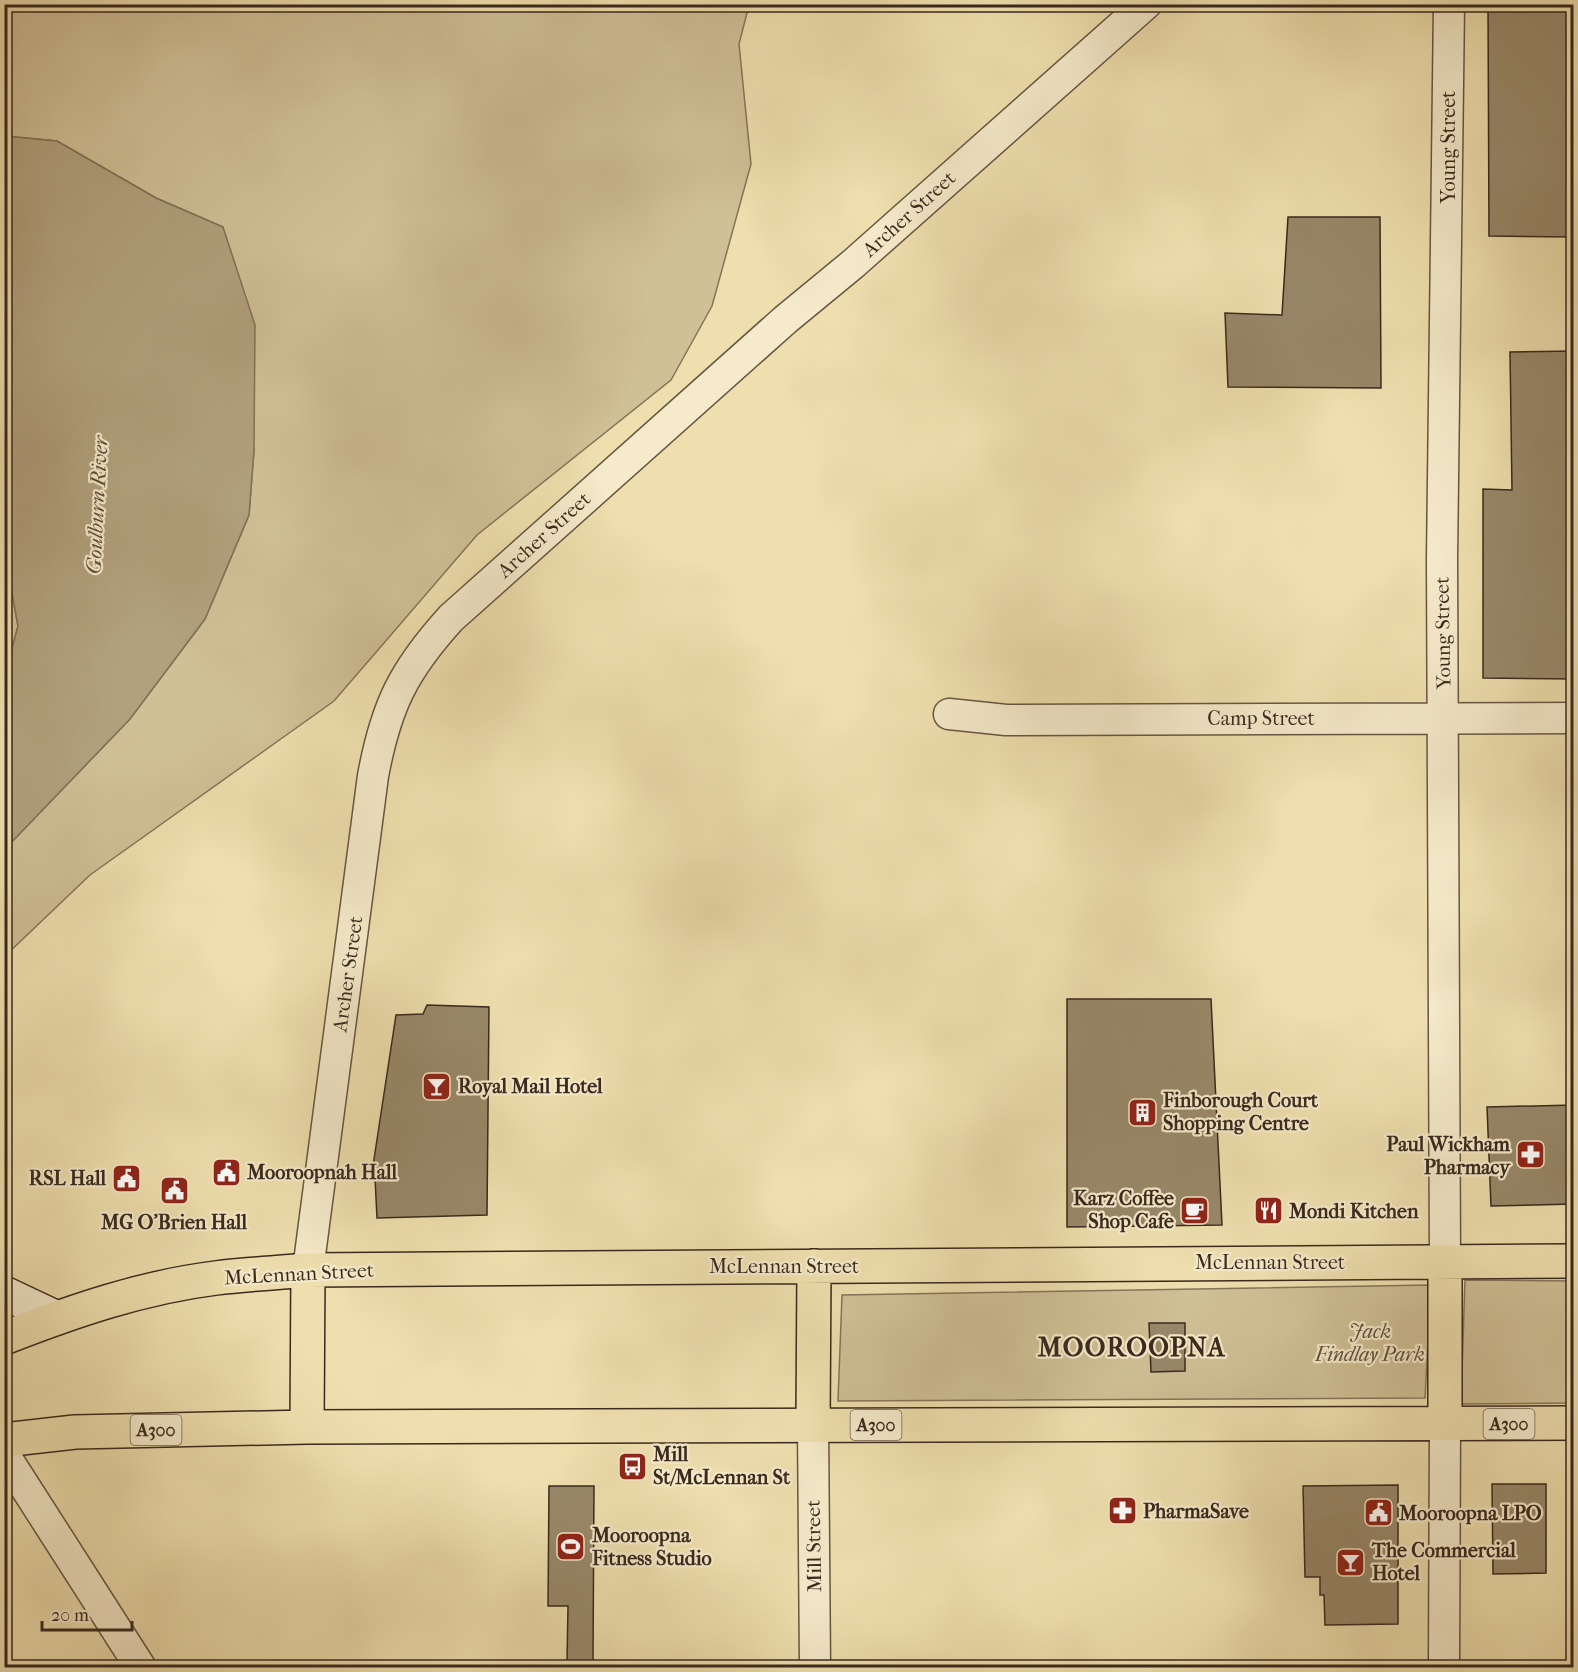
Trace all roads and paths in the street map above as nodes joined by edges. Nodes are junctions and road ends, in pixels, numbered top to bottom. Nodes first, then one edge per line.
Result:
1 (1146, 4) edge
2 (1449, 4) edge
3 (949, 714) dead end
4 (1444, 717) junction
5 (1574, 718) edge
6 (1574, 1260) edge
7 (1445, 1261) junction
8 (814, 1266) junction
9 (308, 1270) junction
10 (4, 1293) edge
11 (57, 1318) junction
12 (4, 1338) edge
13 (1574, 1423) edge
14 (1445, 1424) junction
15 (813, 1425) junction
16 (307, 1427) junction
17 (4, 1440) edge
18 (4, 1454) edge
19 (141, 1668) edge
20 (815, 1668) edge
21 (1444, 1668) edge

1 - 9 street, Archer Street
2 - 4 street, Young Street
3 - 4 street, Camp Street
4 - 5 street, Camp Street
4 - 7 street, Young Street
6 - 7 highway, McLennan Street
7 - 8 highway, McLennan Street
7 - 14 highway
8 - 9 highway, McLennan Street
8 - 15 highway
9 - 11 highway, McLennan Street
9 - 16 highway
10 - 11 street
11 - 12 highway, McLennan Street
13 - 14 highway, A300
14 - 15 highway, A300
14 - 21 street
15 - 16 highway, A300
15 - 20 street, Mill Street
16 - 17 highway, A300
18 - 19 street

